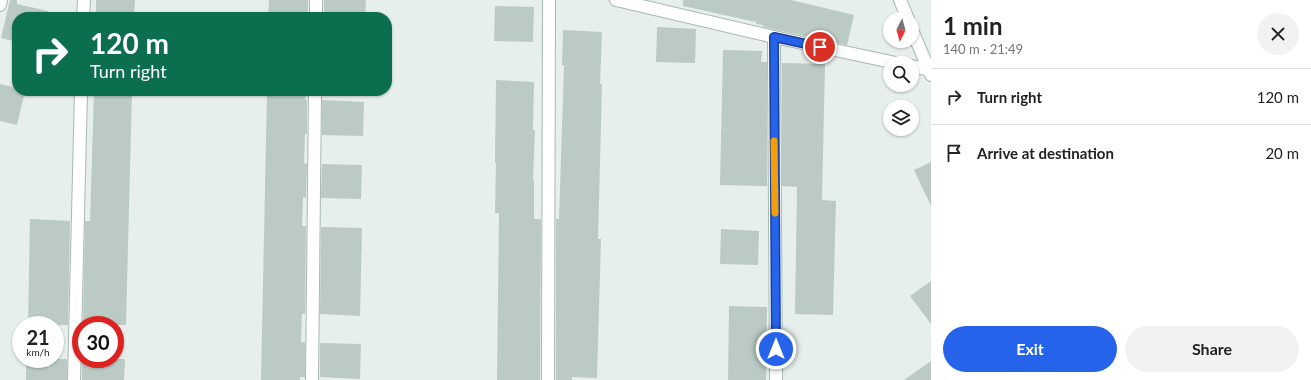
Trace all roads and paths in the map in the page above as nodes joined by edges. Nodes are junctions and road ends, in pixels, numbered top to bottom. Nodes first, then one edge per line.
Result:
1 (1, 0) edge
2 (84, 0) edge
3 (316, 0) edge
4 (549, 0) edge
5 (616, 0) edge
6 (900, 0) edge
7 (0, 5) edge
8 (83, 12) edge
9 (316, 12) edge
10 (905, 12) edge
11 (774, 37) junction
12 (919, 47) edge
13 (883, 60) edge
14 (919, 69) edge
15 (930, 73) edge
16 (81, 96) edge
17 (315, 96) edge
18 (74, 380) edge
19 (312, 380) edge
20 (548, 380) edge
21 (776, 380) edge

1 - 7 street
2 - 8 street
3 - 9 street
4 - 20 street
5 - 11 street
6 - 10 street
11 - 13 street
11 - 21 street
12 - 15 street
14 - 15 street
16 - 18 street
17 - 19 street

